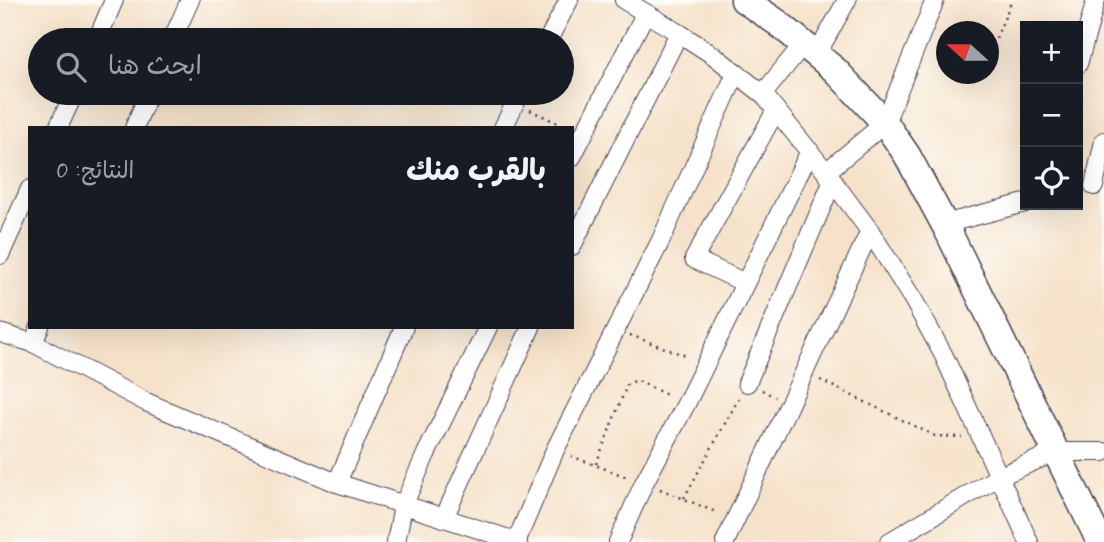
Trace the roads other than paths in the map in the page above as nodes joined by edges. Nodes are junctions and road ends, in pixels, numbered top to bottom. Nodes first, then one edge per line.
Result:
1 (114, 0) edge
2 (190, 0) edge
3 (569, 0) edge
4 (624, 0) edge
5 (744, 0) edge
6 (847, 0) edge
7 (935, 0) edge
8 (1096, 0) edge
9 (645, 14) junction
10 (102, 28) edge
11 (177, 28) edge
12 (554, 28) edge
13 (679, 33) junction
14 (1083, 46) edge
15 (810, 48) junction
16 (736, 73) junction
17 (763, 94) junction
18 (69, 105) edge
19 (144, 105) edge
20 (514, 105) edge
21 (776, 110) junction
22 (885, 123) junction
23 (59, 126) edge
24 (135, 126) edge
25 (504, 126) edge
26 (1104, 141) edge
27 (810, 151) junction
28 (574, 153) edge
29 (830, 176) junction
30 (1092, 187) edge
31 (28, 193) edge
32 (1020, 205) edge
33 (944, 224) junction
34 (870, 231) junction
35 (574, 242) edge
36 (0, 255) edge
37 (745, 283) junction
38 (403, 329) edge
39 (487, 329) edge
40 (530, 329) edge
41 (0, 333) edge
42 (37, 335) edge
43 (747, 383) road end
44 (1055, 452) junction
45 (1104, 452) edge
46 (998, 477) junction
47 (337, 483) junction
48 (403, 506) junction
49 (444, 519) junction
50 (466, 534) edge
51 (396, 542) edge
52 (517, 542) edge
53 (618, 542) edge
54 (724, 542) edge
55 (889, 542) edge
56 (1028, 542) edge
57 (1100, 542) edge

1 - 10 street
2 - 11 street
3 - 12 street
4 - 9 street
5 - 15 main road
6 - 15 street
7 - 22 street
8 - 14 street
9 - 13 street
9 - 28 street
13 - 16 street
13 - 35 street
15 - 17 street
15 - 22 main road
16 - 17 street
16 - 52 street
17 - 21 street
18 - 23 street
19 - 24 street
20 - 25 street
21 - 27 street
21 - 37 street
22 - 29 street
22 - 33 main road
26 - 30 street
27 - 29 street
27 - 37 street
29 - 34 street
29 - 43 street
31 - 36 street
32 - 33 street
33 - 44 main road
34 - 46 street
34 - 54 street
37 - 53 street
38 - 47 street
39 - 48 street
40 - 49 street
41 - 42 street
42 - 47 street
44 - 45 street
44 - 46 street
44 - 57 main road
46 - 55 street
46 - 56 street
47 - 48 street
48 - 49 street
48 - 51 street
49 - 50 street
50 - 52 street

